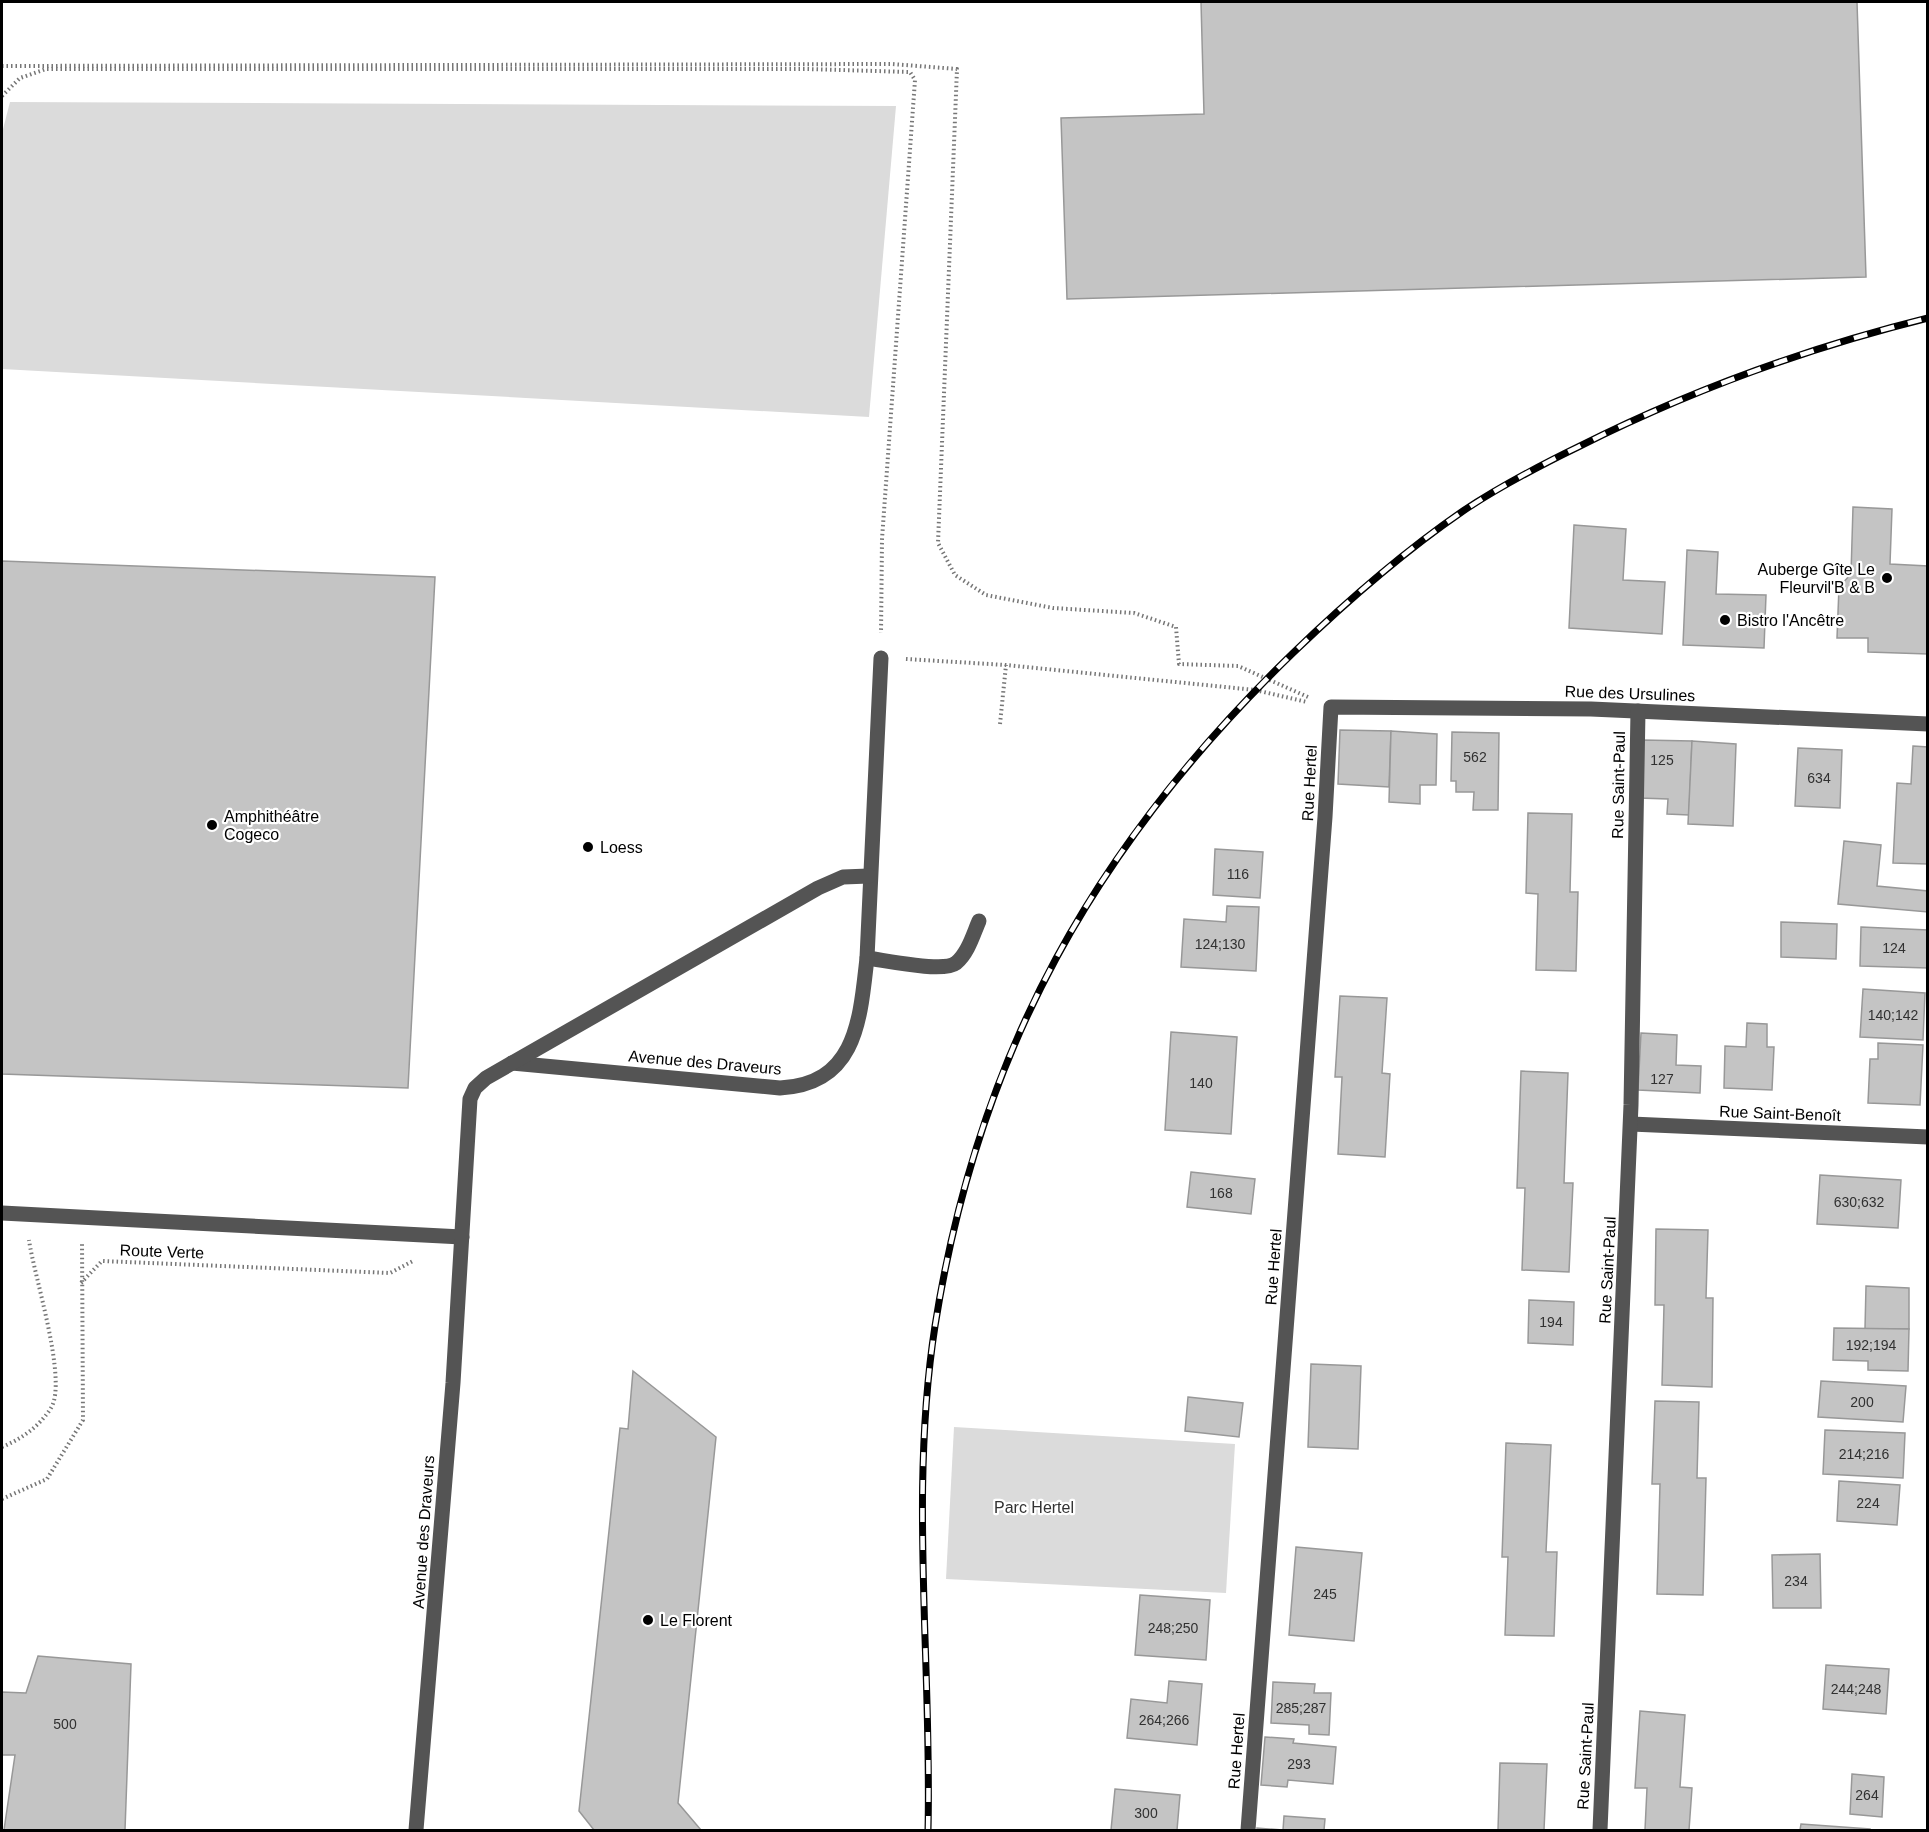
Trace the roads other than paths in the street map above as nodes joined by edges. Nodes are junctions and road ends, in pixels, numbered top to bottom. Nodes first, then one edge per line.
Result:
1 (887, 658) road end
2 (1331, 707) joint
3 (1638, 711) junction
4 (1928, 724) edge
5 (869, 876) junction
6 (979, 921) dead end
7 (867, 958) junction
8 (512, 1063) junction
9 (1631, 1124) junction
10 (1928, 1137) edge
11 (2, 1213) edge
12 (462, 1237) junction
13 (416, 1830) edge
14 (1248, 1830) edge
15 (1600, 1830) edge

1 - 5 street, Avenue des Draveurs
2 - 3 street, Rue des Ursulines
2 - 14 street, Rue Hertel
3 - 4 street, Rue des Ursulines
3 - 9 street, Rue Saint-Paul
5 - 7 street, Avenue des Draveurs
5 - 8 street, Avenue des Draveurs
6 - 7 street
7 - 8 street, Avenue des Draveurs
8 - 12 street, Avenue des Draveurs
9 - 10 street, Rue Saint-Benoît
9 - 15 street, Rue Saint-Paul
11 - 12 street
12 - 13 street, Avenue des Draveurs

